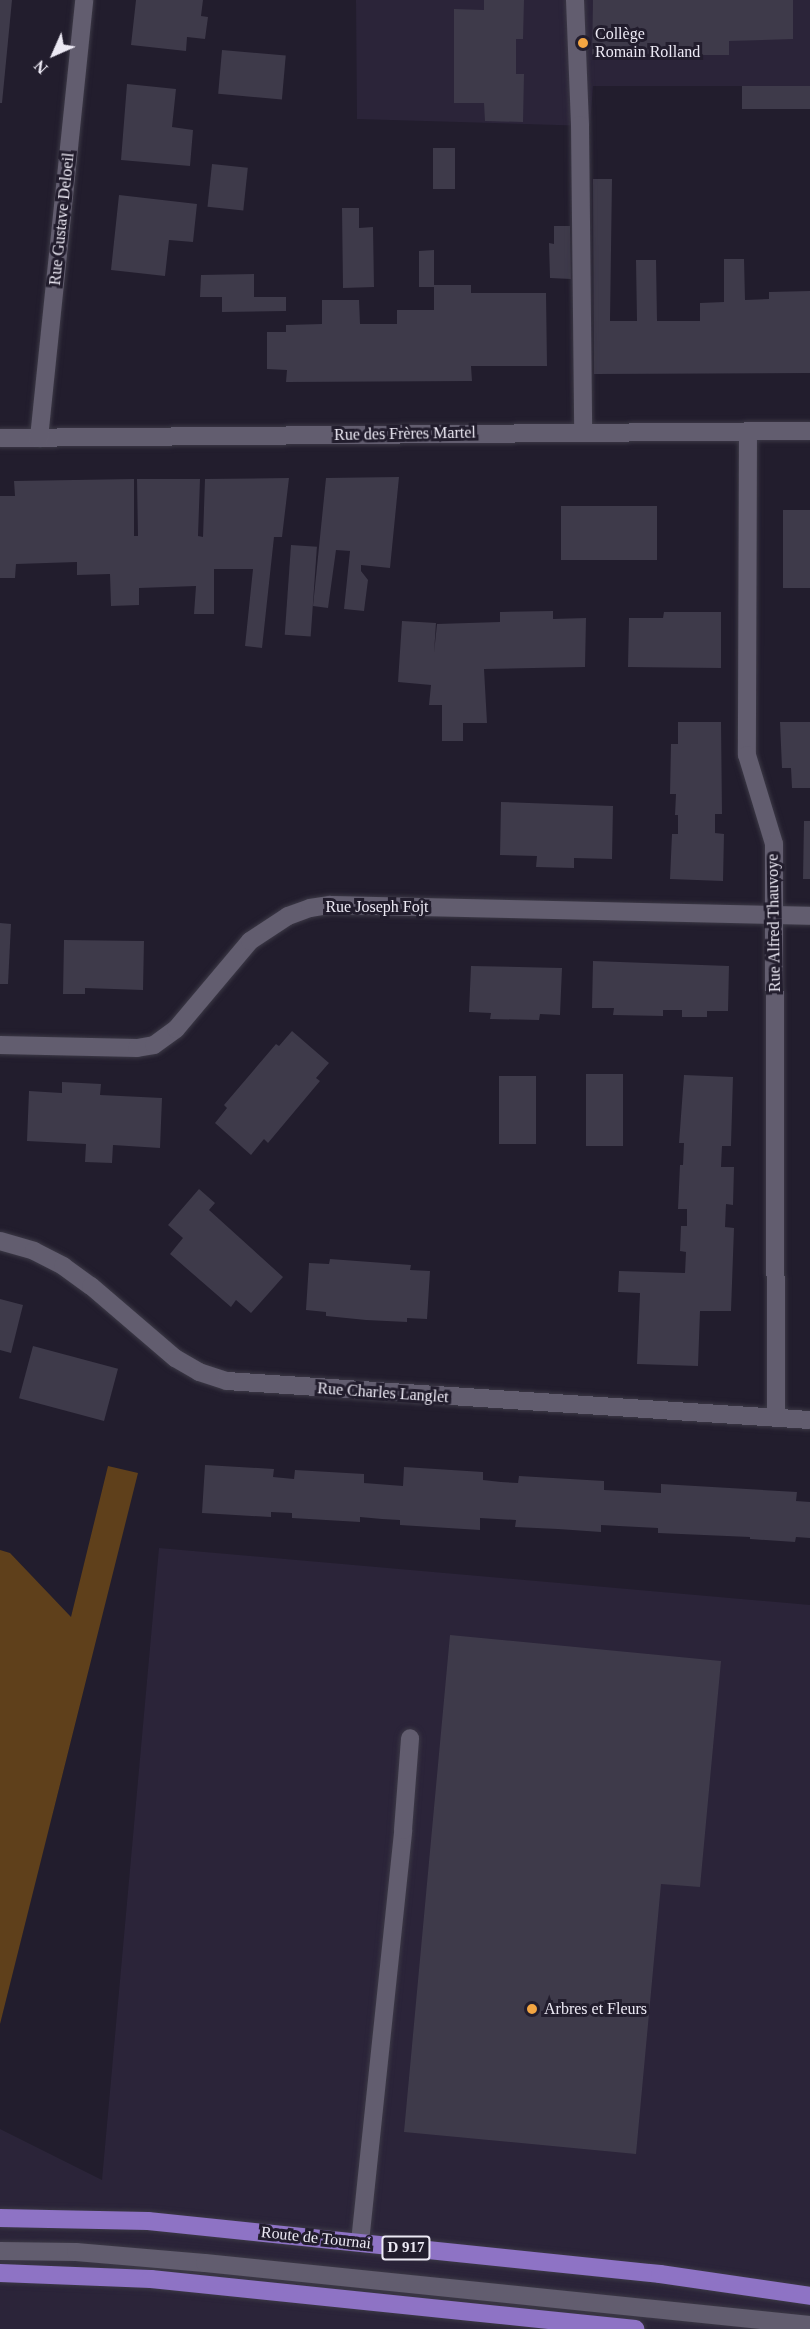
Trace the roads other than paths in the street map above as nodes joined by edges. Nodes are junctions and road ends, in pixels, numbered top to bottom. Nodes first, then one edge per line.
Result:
1 (84, 0) edge
2 (575, 0) edge
3 (748, 431) junction
4 (810, 431) edge
5 (583, 432) junction
6 (0, 438) edge
7 (39, 438) junction
8 (775, 916) junction
9 (810, 916) edge
10 (0, 1045) edge
11 (0, 1241) edge
12 (776, 1418) junction
13 (810, 1420) edge
14 (410, 1738) dead end
15 (0, 2218) edge
16 (360, 2242) junction
17 (0, 2252) edge
18 (0, 2273) edge
19 (810, 2296) edge
20 (810, 2325) edge
21 (635, 2329) edge

1 - 7 street, Rue Gustave Deloeil
2 - 5 street
3 - 4 street, Rue des Frères Martel
3 - 5 street, Rue des Frères Martel
3 - 8 street, Rue Alfred Thauvoye
5 - 7 street, Rue des Frères Martel
6 - 7 street, Rue des Frères Martel
8 - 9 street, Rue Joseph Fojt
8 - 10 street, Rue Joseph Fojt
8 - 12 street, Rue Alfred Thauvoye
11 - 12 street, Rue Charles Langlet
12 - 13 street, Rue Charles Langlet
14 - 16 street
15 - 16 main road, Route de Tournai / D 917
16 - 19 main road, Route de Tournai / D 917
17 - 20 street
18 - 21 main road

